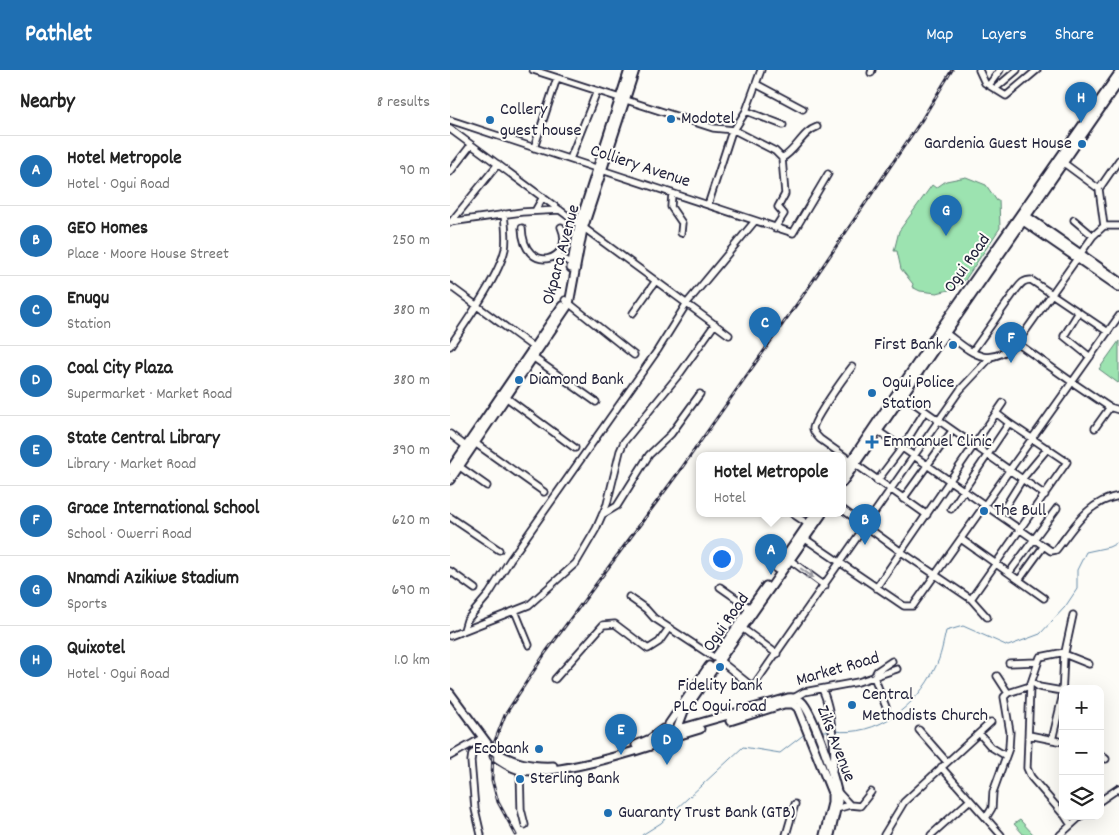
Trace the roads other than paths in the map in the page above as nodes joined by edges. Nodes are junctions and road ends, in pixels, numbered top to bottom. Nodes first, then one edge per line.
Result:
1 (533, 70) edge
2 (629, 70) edge
3 (635, 70) edge
4 (761, 70) edge
5 (979, 70) edge
6 (1000, 70) edge
7 (1017, 70) edge
8 (1037, 70) edge
9 (550, 73) edge
10 (1119, 73) edge
11 (557, 78) junction
12 (1119, 82) edge
13 (756, 84) junction
14 (989, 85) junction
15 (996, 88) junction
16 (597, 91) junction
17 (622, 99) junction
18 (803, 109) dead end
19 (746, 111) junction
20 (451, 121) edge
21 (782, 125) dead end
22 (817, 127) dead end
23 (450, 129) edge
24 (733, 130) junction
25 (471, 145) junction
26 (534, 148) junction
27 (782, 158) junction
28 (570, 159) junction
29 (1119, 160) edge
30 (1060, 161) junction
31 (498, 164) junction
32 (599, 169) junction
33 (450, 172) edge
34 (828, 174) dead end
35 (1100, 189) junction
36 (672, 194) junction
37 (543, 198) junction
38 (708, 206) junction
39 (1030, 208) junction
40 (560, 210) junction
41 (535, 211) junction
42 (504, 214) junction
43 (1022, 216) junction
44 (1074, 220) dead end
45 (755, 221) junction
46 (450, 223) edge
47 (1033, 224) junction
48 (1104, 226) junction
49 (1119, 226) edge
50 (561, 227) dead end
51 (581, 227) junction
52 (1018, 227) junction
53 (522, 228) dead end
54 (775, 228) junction
55 (681, 233) dead end
56 (1093, 236) junction
57 (558, 255) junction
58 (1079, 256) junction
59 (572, 264) junction
60 (1119, 281) edge
61 (656, 282) junction
62 (450, 286) edge
63 (1119, 287) edge
64 (1052, 294) junction
65 (567, 302) junction
66 (687, 303) junction
67 (477, 306) junction
68 (1079, 312) junction
69 (633, 313) dead end
70 (1119, 316) edge
71 (715, 324) junction
72 (942, 331) junction
73 (1108, 332) junction
74 (729, 335) dead end
75 (1017, 343) junction
76 (450, 346) edge
77 (972, 352) junction
78 (535, 353) junction
79 (634, 355) dead end
80 (1090, 357) junction
81 (990, 358) junction
82 (852, 367) dead end
83 (515, 380) junction
84 (1072, 382) junction
85 (700, 394) dead end
86 (900, 394) junction
87 (507, 398) junction
88 (596, 402) dead end
89 (1003, 404) dead end
90 (1110, 407) junction
91 (925, 410) junction
92 (1119, 410) edge
93 (996, 413) junction
94 (939, 421) junction
95 (1009, 423) junction
96 (1096, 428) dead end
97 (878, 431) junction
98 (952, 431) junction
99 (450, 434) edge
100 (1032, 437) junction
101 (475, 443) junction
102 (973, 446) junction
103 (468, 448) junction
104 (575, 448) dead end
105 (902, 448) junction
106 (1048, 448) junction
107 (838, 452) edge
108 (986, 455) junction
109 (915, 457) junction
110 (846, 458) edge
111 (853, 463) junction
112 (927, 464) junction
113 (460, 467) junction
114 (450, 470) edge
115 (846, 470) edge
116 (1009, 471) junction
117 (846, 476) edge
118 (1023, 478) junction
119 (450, 480) edge
120 (949, 480) junction
121 (877, 481) junction
122 (487, 486) dead end
123 (890, 490) junction
124 (964, 490) junction
125 (544, 492) dead end
126 (1045, 494) junction
127 (1119, 497) edge
128 (903, 499) junction
129 (985, 506) junction
130 (1056, 508) dead end
131 (952, 509) dead end
132 (846, 512) edge
133 (602, 515) junction
134 (927, 515) junction
135 (1000, 515) junction
136 (450, 517) edge
137 (798, 517) edge
138 (813, 517) edge
139 (820, 517) edge
140 (808, 524) junction
141 (866, 526) junction
142 (1020, 530) junction
143 (804, 538) junction
144 (961, 539) junction
145 (1033, 540) junction
146 (1043, 547) junction
147 (499, 550) dead end
148 (900, 551) junction
149 (790, 560) junction
150 (841, 563) junction
151 (996, 564) junction
152 (450, 571) edge
153 (1009, 573) junction
154 (935, 576) junction
155 (1019, 580) junction
156 (825, 586) junction
157 (720, 587) dead end
158 (876, 588) junction
159 (475, 589) dead end
160 (629, 597) dead end
161 (1044, 598) dead end
162 (971, 599) junction
163 (750, 608) junction
164 (515, 611) junction
165 (1073, 616) dead end
166 (987, 617) dead end
167 (669, 628) junction
168 (742, 628) junction
169 (464, 630) junction
170 (450, 636) edge
171 (529, 645) dead end
172 (777, 654) junction
173 (1064, 654) junction
174 (717, 659) junction
175 (892, 661) dead end
176 (1037, 662) junction
177 (1010, 663) dead end
178 (1089, 664) dead end
179 (897, 668) dead end
180 (997, 676) dead end
181 (874, 677) junction
182 (555, 679) dead end
183 (1031, 684) junction
184 (1062, 685) edge
185 (822, 689) junction
186 (1059, 690) edge
187 (450, 693) edge
188 (1008, 693) junction
189 (450, 700) edge
190 (791, 700) junction
191 (1059, 706) edge
192 (886, 707) dead end
193 (991, 722) dead end
194 (666, 726) junction
195 (919, 730) dead end
196 (676, 733) junction
197 (979, 733) junction
198 (1028, 735) junction
199 (1052, 740) junction
200 (1059, 741) edge
201 (816, 745) junction
202 (487, 747) junction
203 (450, 756) edge
204 (1006, 756) junction
205 (947, 762) junction
206 (941, 767) junction
207 (520, 770) junction
208 (832, 774) junction
209 (1119, 788) edge
210 (837, 791) junction
211 (871, 792) dead end
212 (1104, 798) edge
213 (970, 800) junction
214 (795, 804) dead end
215 (850, 805) junction
216 (836, 809) junction
217 (1059, 809) edge
218 (986, 818) junction
219 (1068, 820) edge
220 (1077, 820) edge
221 (525, 825) dead end
222 (1071, 825) junction
223 (999, 834) edge
224 (481, 835) edge
225 (786, 835) edge
226 (824, 835) edge
227 (830, 835) edge
228 (884, 835) edge
229 (931, 835) edge
230 (1060, 835) edge

1 - 9 street
2 - 17 main road, Okpara Avenue
3 - 17 main road, Okpara Avenue
4 - 13 street
5 - 14 street
6 - 14 street
7 - 15 street
8 - 15 street
9 - 11 street
10 - 30 main road, Ogui Road
11 - 16 street
11 - 26 street
12 - 30 main road, Ogui Road
13 - 18 street
13 - 19 street
14 - 15 street
16 - 17 street
16 - 28 street
17 - 24 street
17 - 32 main road, Okpara Avenue
19 - 21 street
19 - 24 street
20 - 26 street, Colliery Avenue
22 - 27 street
23 - 25 street
24 - 27 street
24 - 38 street
25 - 31 street
25 - 33 street
26 - 28 street, Colliery Avenue
27 - 54 street
28 - 32 street, Colliery Avenue
29 - 35 street
30 - 35 street
30 - 39 main road, Ogui Road
30 - 43 main road, Ogui Road
31 - 37 street
31 - 46 street
32 - 36 street, Colliery Avenue
32 - 51 main road, Okpara Avenue
34 - 54 street, Colliery Avenue
35 - 48 street
36 - 38 street, Colliery Avenue
36 - 55 street
37 - 40 street
37 - 41 street
38 - 45 street, Colliery Avenue
39 - 43 main road, Ogui Road
39 - 47 main road
40 - 41 street
40 - 51 street
41 - 42 street
42 - 46 street
42 - 67 street
43 - 47 main road
43 - 52 main road, Ogui Road
43 - 72 main road, Ogui Road
44 - 56 street
45 - 54 street, Colliery Avenue
45 - 66 street
47 - 52 main road
47 - 58 main road
48 - 49 street
48 - 56 street
50 - 57 street
51 - 59 main road, Okpara Avenue
51 - 61 street
51 - 65 main road, Okpara Avenue
52 - 72 main road, Ogui Road
53 - 57 street
56 - 58 street
57 - 59 street
58 - 60 main road
58 - 63 main road
58 - 64 street
59 - 65 main road, Okpara Avenue
61 - 66 street
61 - 69 street
62 - 67 street
64 - 68 street
64 - 75 street
64 - 77 street
65 - 78 main road, Okpara Avenue
65 - 79 street
66 - 71 street
66 - 169 street
67 - 76 street
67 - 78 street
68 - 73 street
68 - 80 street
70 - 73 street
71 - 74 street
71 - 133 street
72 - 77 street
72 - 86 main road, Ogui Road
73 - 80 street
75 - 81 street
75 - 84 street
77 - 81 street
78 - 83 main road, Okpara Avenue
78 - 88 street
80 - 84 street
81 - 94 street
82 - 107 street
83 - 87 main road, Okpara Avenue
83 - 103 main road, Okpara Avenue
84 - 90 street
84 - 100 street
85 - 133 street
86 - 91 street
86 - 97 main road, Ogui Road
86 - 111 main road, Ogui Road
87 - 101 main road, Okpara Avenue
87 - 104 street
89 - 93 street
90 - 92 street
90 - 96 street
91 - 94 street
91 - 105 street
93 - 95 street
93 - 102 street
94 - 98 street
94 - 109 street
95 - 100 street
95 - 108 street
97 - 105 street
97 - 111 main road, Ogui Road
98 - 102 street
98 - 112 street
99 - 103 street
100 - 106 street
100 - 116 street
101 - 103 main road, Okpara Avenue
101 - 125 street
102 - 108 street
102 - 120 street
103 - 113 main road, Okpara Avenue
103 - 114 main road, Okpara Avenue
105 - 109 street
105 - 121 street
106 - 118 street
106 - 126 street
108 - 116 street
108 - 124 street
109 - 112 street
109 - 123 street
110 - 111 street
111 - 115 main road, Ogui Road
111 - 117 main road, Ogui Road
111 - 121 street
112 - 120 street
112 - 128 street
113 - 119 main road, Okpara Avenue
113 - 122 street
116 - 118 street
116 - 129 street
118 - 126 street
118 - 135 street
120 - 124 street
120 - 134 street
121 - 123 street
123 - 128 street
123 - 141 street
124 - 129 street
124 - 131 street
126 - 142 street
127 - 146 street
128 - 134 street
129 - 135 street
129 - 144 street
130 - 145 street
132 - 141 street
133 - 164 street
134 - 148 street
135 - 142 street
136 - 147 street
137 - 140 street
138 - 140 main road, Ogui Road
139 - 143 main road, Ogui Road
140 - 163 main road, Ogui Road
141 - 148 street
141 - 150 street
142 - 145 street
142 - 151 street
143 - 149 main road, Ogui Road
143 - 150 street
144 - 151 street
144 - 154 street
145 - 146 street
145 - 153 street
146 - 155 street
148 - 154 street
148 - 158 street
149 -> 156 street
149 - 168 main road, Ogui Road
150 - 156 street
150 - 158 street
151 - 153 street
151 - 162 street
152 - 159 street
153 - 155 street
154 - 158 street
154 - 162 street
155 - 161 street
156 - 172 street
157 - 163 street
160 - 167 street
162 - 166 street
163 - 174 main road, Ogui Road
164 - 169 street
164 - 171 street
165 - 173 street
167 - 174 street
167 - 182 street
168 - 172 street
168 - 174 main road, Ogui Road
169 - 170 street
172 - 174 street
173 - 176 street
173 - 178 street
173 - 184 street
174 - 194 main road, Ogui Road
174 - 196 main road, Ogui Road
175 - 181 street
176 - 177 street
176 - 183 street
179 - 181 street, Market Road
180 - 188 street
181 - 185 street, Market Road
181 - 192 street
183 - 186 street
183 - 188 street
183 - 198 street
185 - 190 street, Market Road
185 - 208 street
187 - 202 main road
188 - 204 street
189 - 202 main road
190 - 196 main road, Ziks Avenue
190 - 201 main road, Ziks Avenue
191 - 199 street
193 - 197 street
194 - 196 main road
194 - 196 main road
194 - 202 main road
195 - 205 street
196 - 207 main road
197 - 204 street
197 - 205 street
198 - 199 street
198 - 217 street
199 - 200 street
201 - 208 main road, Ziks Avenue
201 - 226 main road, Ziks Avenue
202 - 203 street
202 - 207 main road
202 - 224 street
204 - 218 street
205 - 206 street
206 - 213 street
206 - 228 street
207 - 221 street
208 - 210 main road, Ziks Avenue
209 - 212 street
210 - 215 street
210 - 216 main road, Ziks Avenue
211 - 215 street
213 - 218 street
213 - 229 street
214 - 225 street
215 - 216 street
216 - 227 main road, Ziks Avenue
218 - 223 street
219 - 222 street
220 - 222 street
222 - 230 street

